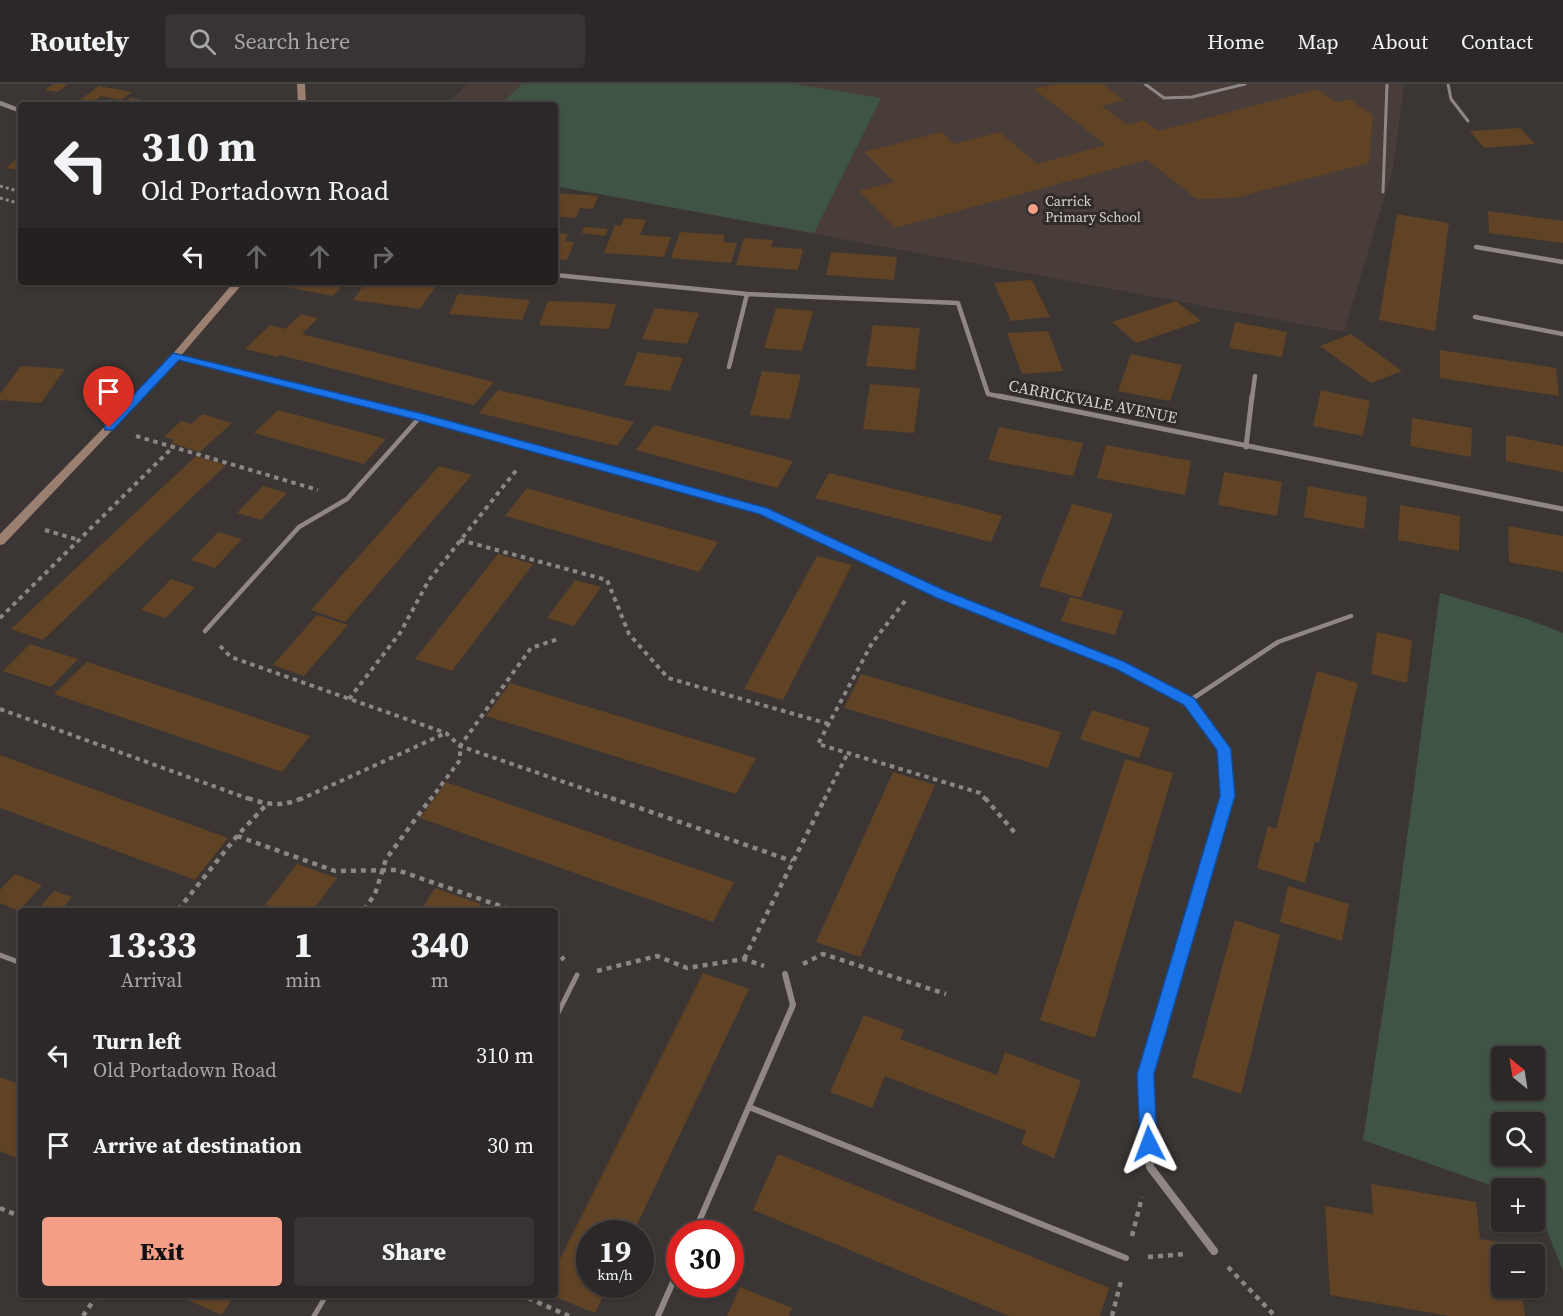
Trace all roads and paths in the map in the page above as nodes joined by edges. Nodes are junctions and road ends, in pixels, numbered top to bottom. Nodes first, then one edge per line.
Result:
1 (301, 84) edge
2 (1145, 84) edge
3 (1245, 84) edge
4 (1387, 84) edge
5 (1448, 84) edge
6 (302, 102) edge
7 (0, 103) edge
8 (18, 110) edge
9 (1468, 121) dead end
10 (0, 186) edge
11 (18, 191) edge
12 (1383, 192) dead end
13 (0, 198) edge
14 (18, 203) edge
15 (1476, 247) dead end
16 (1563, 262) edge
17 (558, 275) edge
18 (236, 285) edge
19 (747, 294) junction
20 (1475, 317) dead end
21 (1563, 334) edge
22 (177, 356) junction
23 (729, 368) dead end
24 (1255, 376) dead end
25 (420, 417) junction
26 (109, 428) junction
27 (173, 447) junction
28 (1246, 447) junction
29 (534, 448) junction
30 (347, 499) junction
31 (1563, 509) edge
32 (19, 522) junction
33 (1, 538) edge
34 (79, 540) junction
35 (460, 540) junction
36 (918, 583) junction
37 (1352, 615) dead end
38 (0, 618) edge
39 (206, 631) joint
40 (558, 639) dead end
41 (349, 699) junction
42 (1189, 701) junction
43 (0, 709) edge
44 (829, 724) junction
45 (446, 733) junction
46 (460, 746) junction
47 (848, 753) junction
48 (266, 805) junction
49 (1015, 833) dead end
50 (237, 836) junction
51 (792, 861) junction
52 (382, 871) junction
53 (180, 908) edge
54 (365, 908) edge
55 (506, 908) edge
56 (558, 952) edge
57 (0, 955) edge
58 (744, 959) junction
59 (18, 962) edge
60 (785, 974) junction
61 (578, 975) junction
62 (946, 994) dead end
63 (558, 1013) edge
64 (749, 1107) junction
65 (0, 1208) edge
66 (18, 1216) edge
67 (700, 1220) edge
68 (1214, 1251) dead end
69 (1126, 1258) dead end
70 (95, 1298) edge
71 (325, 1298) edge
72 (528, 1298) edge
73 (666, 1298) edge
74 (83, 1316) edge
75 (314, 1316) edge
76 (569, 1316) edge
77 (658, 1316) edge

1 - 6 main road
2 - 3 lane
4 - 12 lane
5 - 9 lane
7 - 8 street
10 - 11 path
13 - 14 path
15 - 16 street
17 - 19 street, CARRICKVALE AVENUE
18 - 22 main road
19 - 23 street
19 - 28 street, CARRICKVALE AVENUE
20 - 21 street
22 - 25 street
22 - 26 main road
24 - 28 street
25 - 29 street
25 - 30 lane
26 - 27 path
26 - 32 main road
27 - 30 path
27 - 34 path
28 - 31 street, CARRICKVALE AVENUE
29 - 35 path
29 - 36 street
30 - 39 lane
32 - 33 main road
32 - 34 path
34 - 38 path
35 - 41 path
35 - 44 path
36 - 42 street
36 - 44 path
37 - 42 lane
39 - 41 path
40 - 46 path
41 - 45 path
42 - 68 street
43 - 48 path
44 - 47 path
45 - 46 path
45 - 48 path
46 - 51 path
46 - 52 path
47 - 49 path
47 - 51 path
48 - 50 path
50 - 52 path
50 - 53 path
51 - 58 path
52 - 54 path
52 - 55 path
56 - 61 path
57 - 59 lane
58 - 60 path
58 - 61 path
60 - 62 path
60 - 64 street
61 - 63 lane
64 - 67 street
64 - 69 street
65 - 66 path
70 - 74 path
71 - 75 lane
72 - 76 path
73 - 77 street

